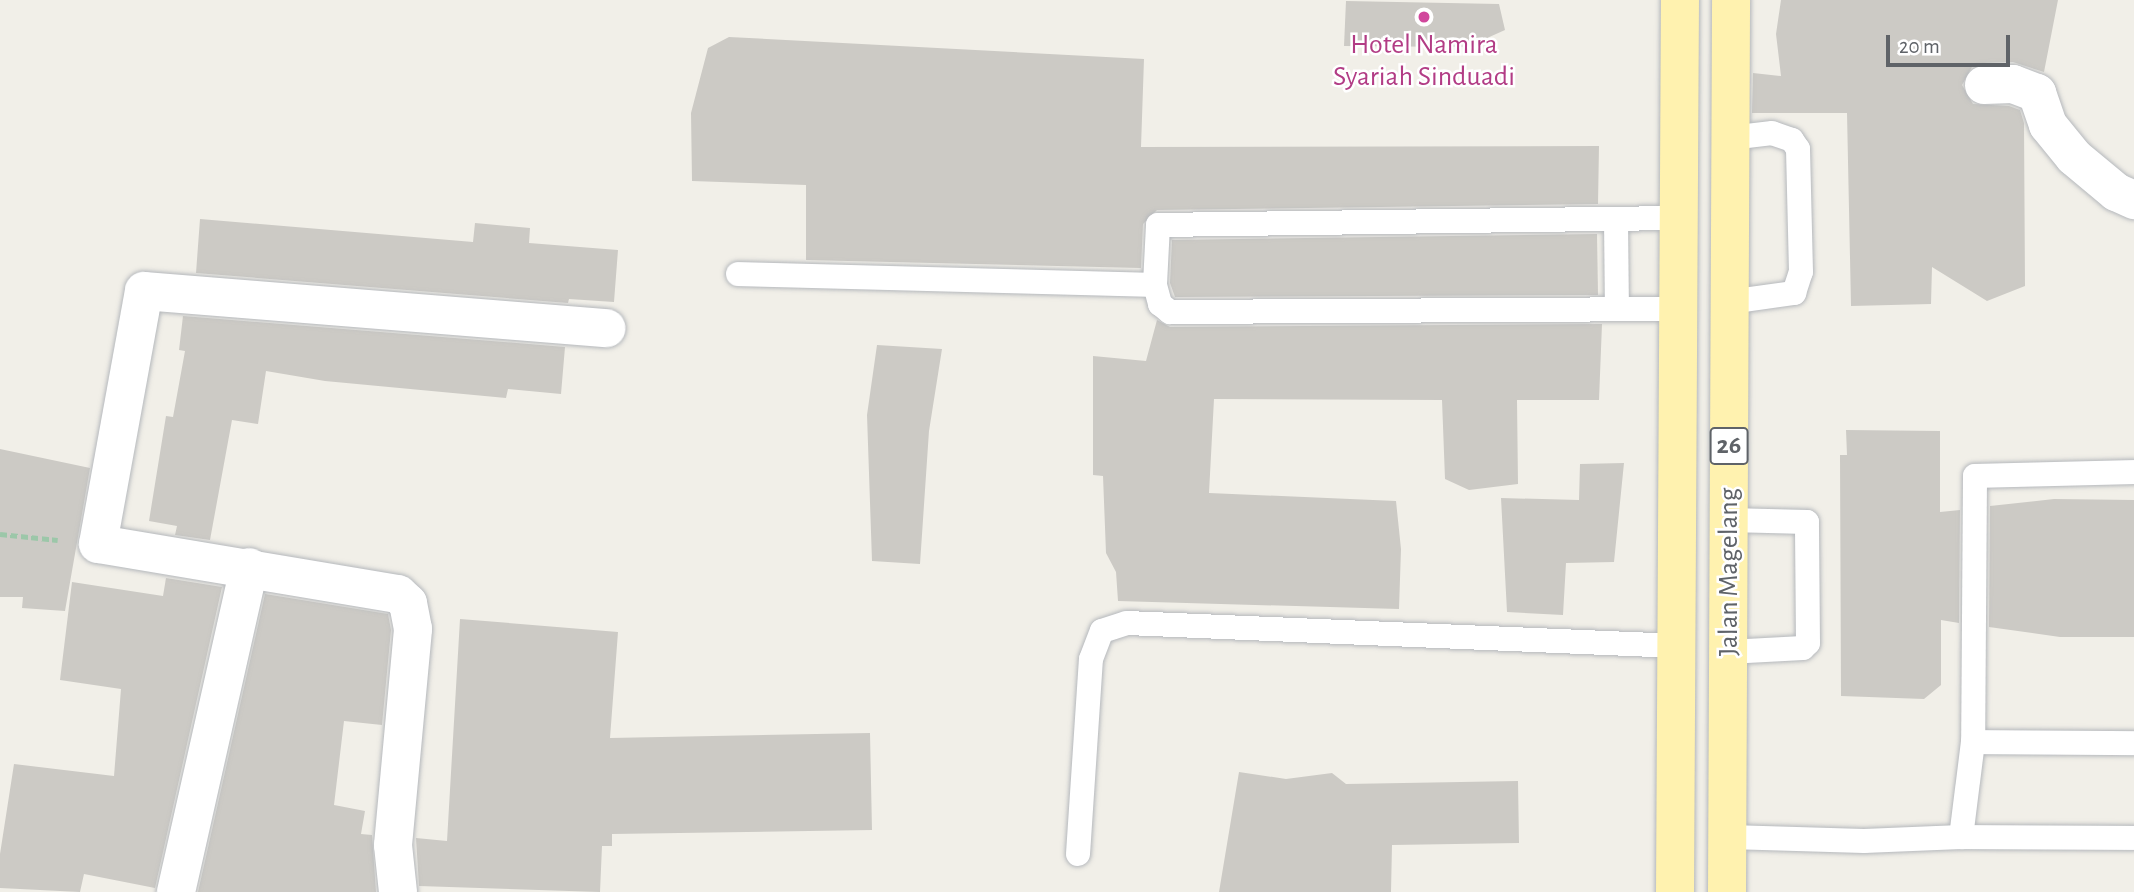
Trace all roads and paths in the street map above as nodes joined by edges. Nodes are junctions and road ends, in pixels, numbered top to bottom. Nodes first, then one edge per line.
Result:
1 (1680, 0) edge
2 (1731, 0) edge
3 (1984, 85) dead end
4 (1730, 138) junction
5 (2134, 200) edge
6 (1678, 218) junction
7 (1731, 218) junction
8 (1616, 219) junction
9 (738, 274) dead end
10 (1156, 285) junction
11 (1729, 302) junction
12 (1617, 309) junction
13 (1678, 309) junction
14 (607, 328) dead end
15 (2134, 472) edge
16 (1729, 520) junction
17 (0, 534) edge
18 (98, 544) junction
19 (249, 567) junction
20 (1677, 646) junction
21 (1728, 652) junction
22 (1973, 742) junction
23 (2134, 743) edge
24 (1729, 836) junction
25 (1961, 837) junction
26 (2134, 838) edge
27 (1078, 854) dead end
28 (176, 892) edge
29 (398, 892) edge
30 (1675, 892) edge
31 (1727, 892) edge

1 - 6 main road, Jalan Magelang / 26
2 - 4 main road, Jalan Magelang / 26
3 - 5 street
4 - 7 main road, Jalan Magelang / 26
4 - 11 lane
6 - 7 main road
6 - 8 lane
6 - 13 main road, Jalan Magelang / 26
7 - 11 main road, Jalan Magelang / 26
8 - 10 lane
8 - 12 lane
9 - 10 lane
10 - 12 lane
11 - 16 main road, Jalan Magelang / 26
12 - 13 lane
13 - 20 main road, Jalan Magelang / 26
14 - 18 street
15 - 22 lane
16 - 21 main road, Jalan Magelang / 26
16 - 21 lane
17 - 18 path
18 - 19 street
19 - 28 street
19 - 29 street
20 - 27 lane
20 - 30 main road, Jalan Magelang / 26
21 - 24 main road, Jalan Magelang / 26
22 - 23 lane
22 - 25 lane
24 - 25 lane
24 - 31 main road, Jalan Magelang / 26
25 - 26 lane

